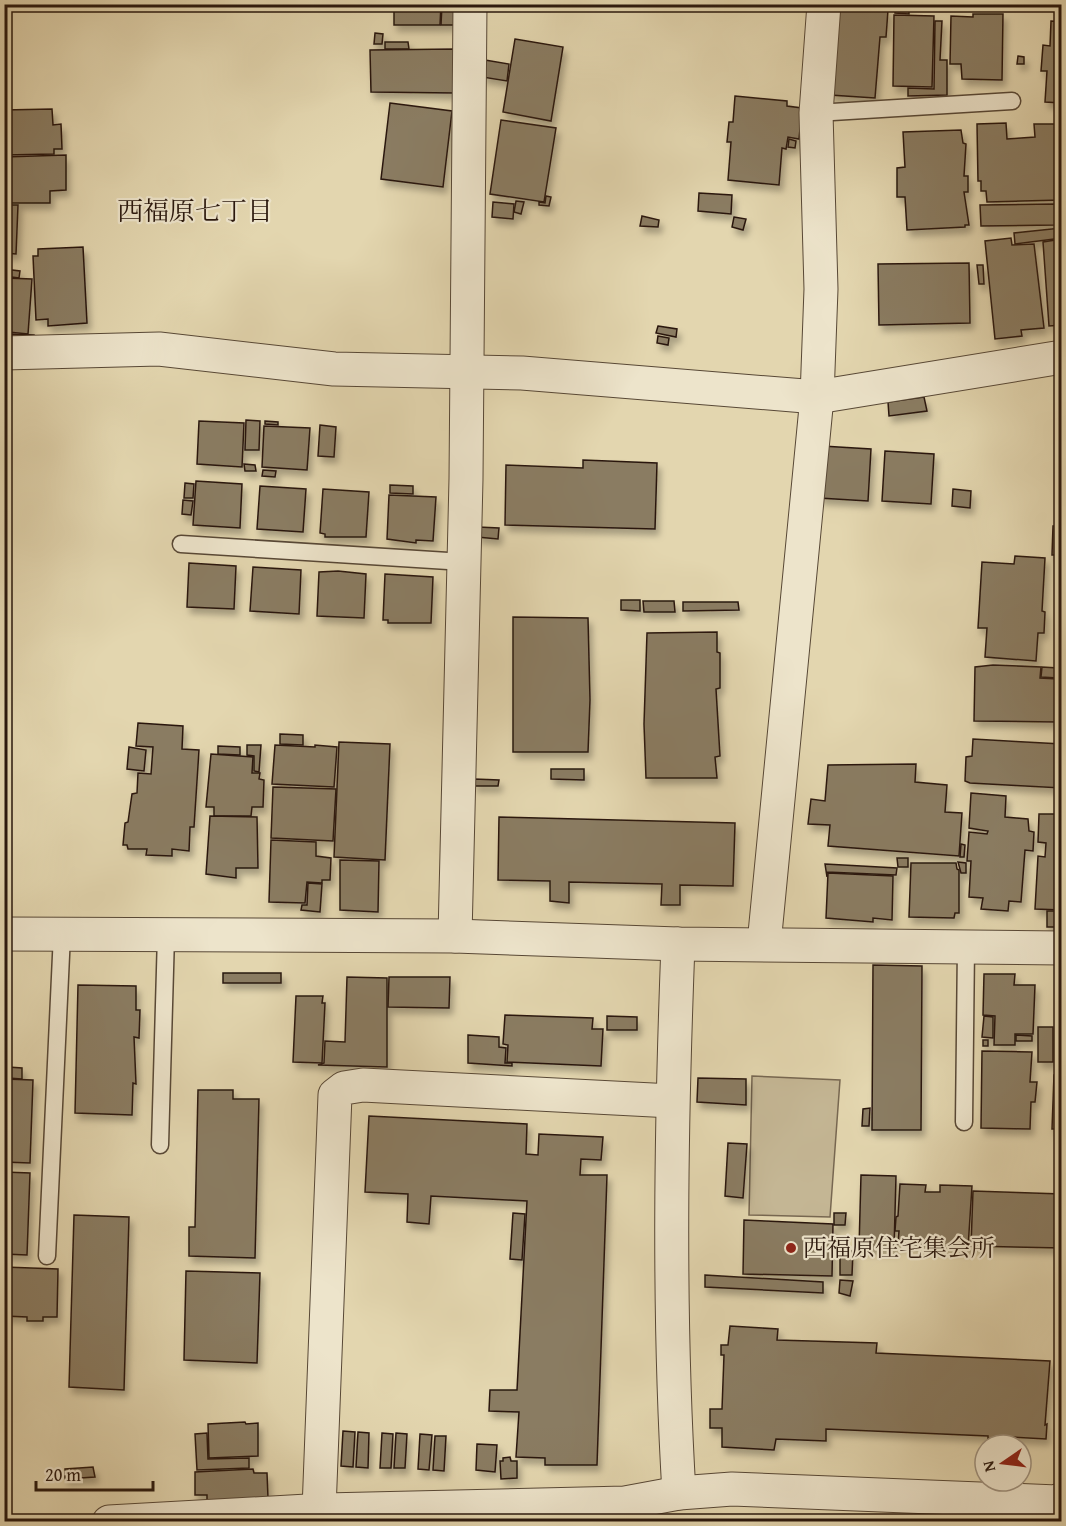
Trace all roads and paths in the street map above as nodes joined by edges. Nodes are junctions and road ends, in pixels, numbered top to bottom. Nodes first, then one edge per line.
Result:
1 (470, 4) edge
2 (824, 4) edge
3 (1012, 101) dead end
4 (816, 114) junction
5 (4, 353) edge
6 (1062, 357) edge
7 (465, 373) junction
8 (817, 398) junction
9 (181, 544) dead end
10 (464, 562) junction
11 (4, 934) edge
12 (62, 934) junction
13 (166, 935) junction
14 (455, 936) junction
15 (678, 944) junction
16 (764, 944) junction
17 (966, 946) junction
18 (1062, 948) edge
19 (672, 1101) junction
20 (964, 1122) dead end
21 (160, 1144) dead end
22 (47, 1256) dead end
23 (679, 1493) junction
24 (1059, 1508) edge
25 (320, 1510) junction
26 (109, 1521) edge

1 - 7 street
2 - 4 street
3 - 4 lane
4 - 8 street
5 - 7 street
6 - 8 street
7 - 8 street
7 - 10 street
8 - 16 street
9 - 10 lane
10 - 14 street
11 - 12 street
12 - 13 street
12 - 22 lane
13 - 14 street
13 - 21 lane
14 - 15 street
15 - 16 street
15 - 19 street
16 - 17 street
17 - 18 street
17 - 20 lane
19 - 23 street
19 - 25 street
23 - 24 street
23 - 25 street
25 - 26 street

